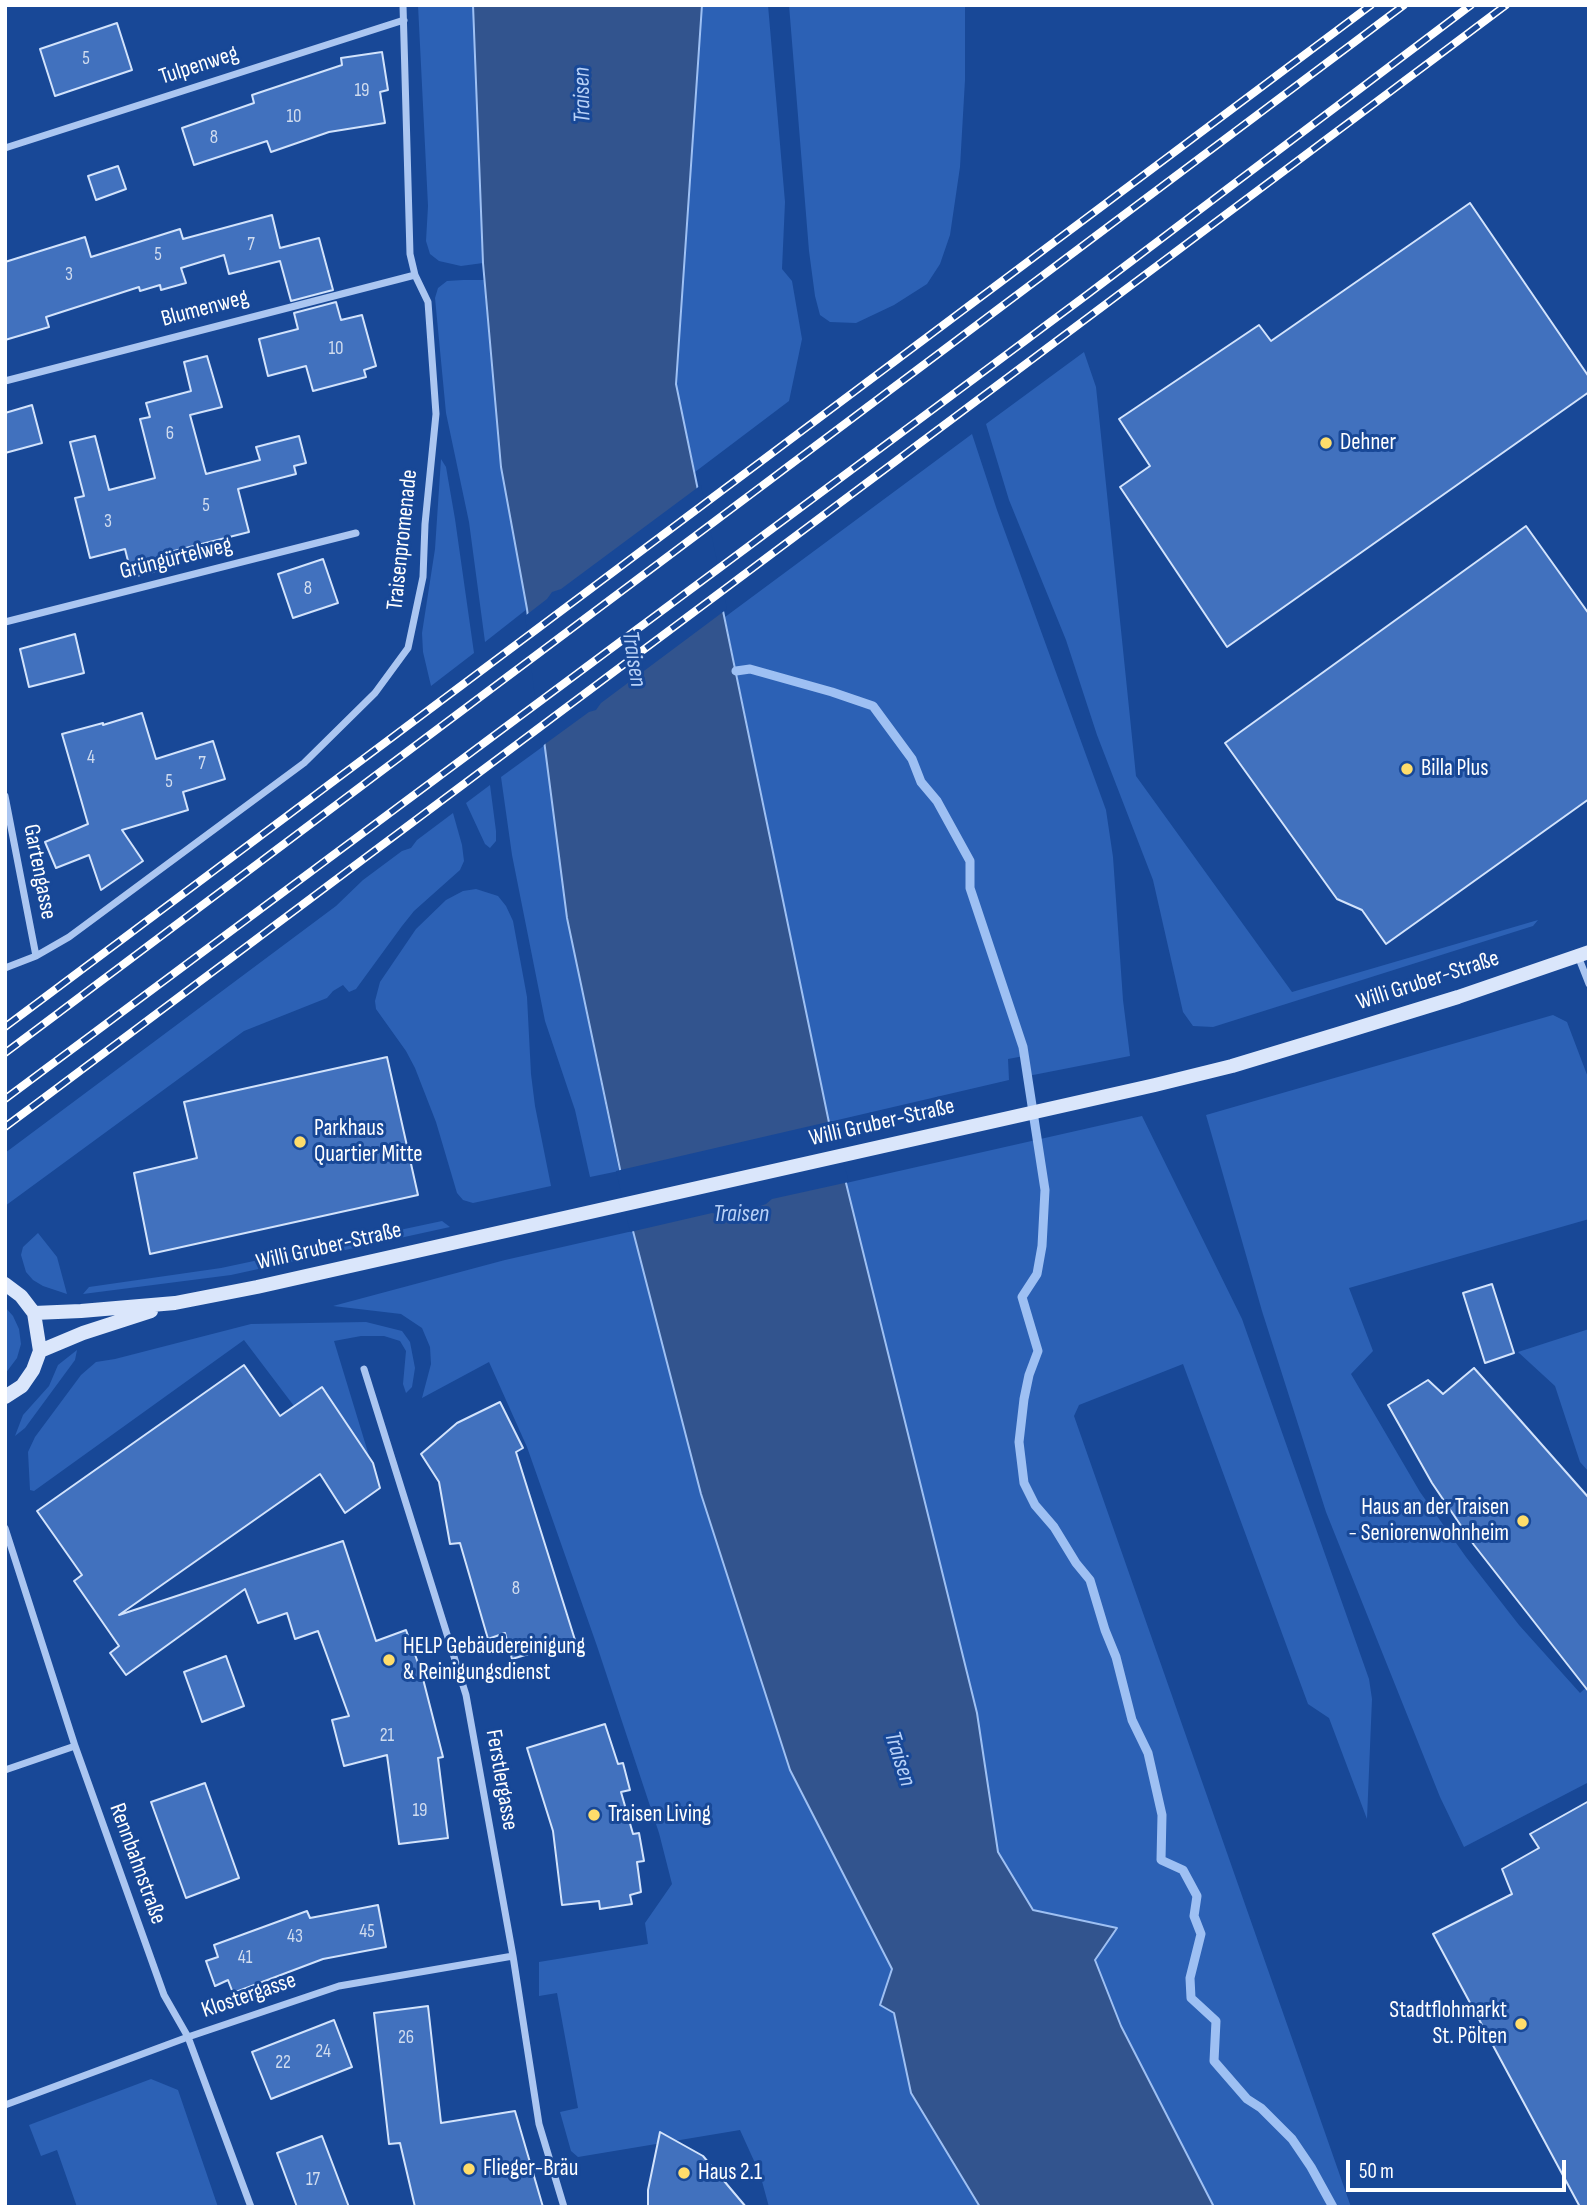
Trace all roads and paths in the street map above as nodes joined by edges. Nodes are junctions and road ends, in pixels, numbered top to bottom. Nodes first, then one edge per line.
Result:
1 (403, 5) edge
2 (404, 20) junction
3 (5, 148) edge
4 (415, 275) junction
5 (5, 381) edge
6 (356, 533) dead end
7 (5, 622) edge
8 (5, 796) edge
9 (1583, 953) edge
10 (36, 956) junction
11 (5, 968) edge
12 (1589, 984) edge
13 (5, 1284) edge
14 (175, 1303) junction
15 (34, 1313) junction
16 (40, 1350) junction
17 (364, 1369) dead end
18 (5, 1397) edge
19 (5, 1528) edge
20 (75, 1746) junction
21 (5, 1770) edge
22 (513, 1956) junction
23 (188, 2037) junction
24 (5, 2105) edge
25 (251, 2207) edge
26 (564, 2207) edge

1 - 2 street, Traisenpromenade
2 - 3 street, Tulpenweg
2 - 4 street, Traisenpromenade
4 - 5 street, Blumenweg
4 - 10 street, Traisenpromenade
6 - 7 street, Grüngürtelweg
8 - 10 street, Gartengasse
9 - 12 street
9 - 14 street, Willi Gruber-Straße
10 - 11 street, Traisenpromenade
13 - 15 street
14 - 15 street, Willi Gruber-Straße
14 - 16 street, Willi Gruber-Straße
15 - 16 street
16 - 18 street
17 - 22 street, Ferstlergasse
19 - 20 street, Rennbahnstraße
20 - 21 street
20 - 23 street, Rennbahnstraße
22 - 23 street, Klostergasse
22 - 26 street, Ferstlergasse
23 - 24 street, Klostergasse
23 - 25 street, Rennbahnstraße

